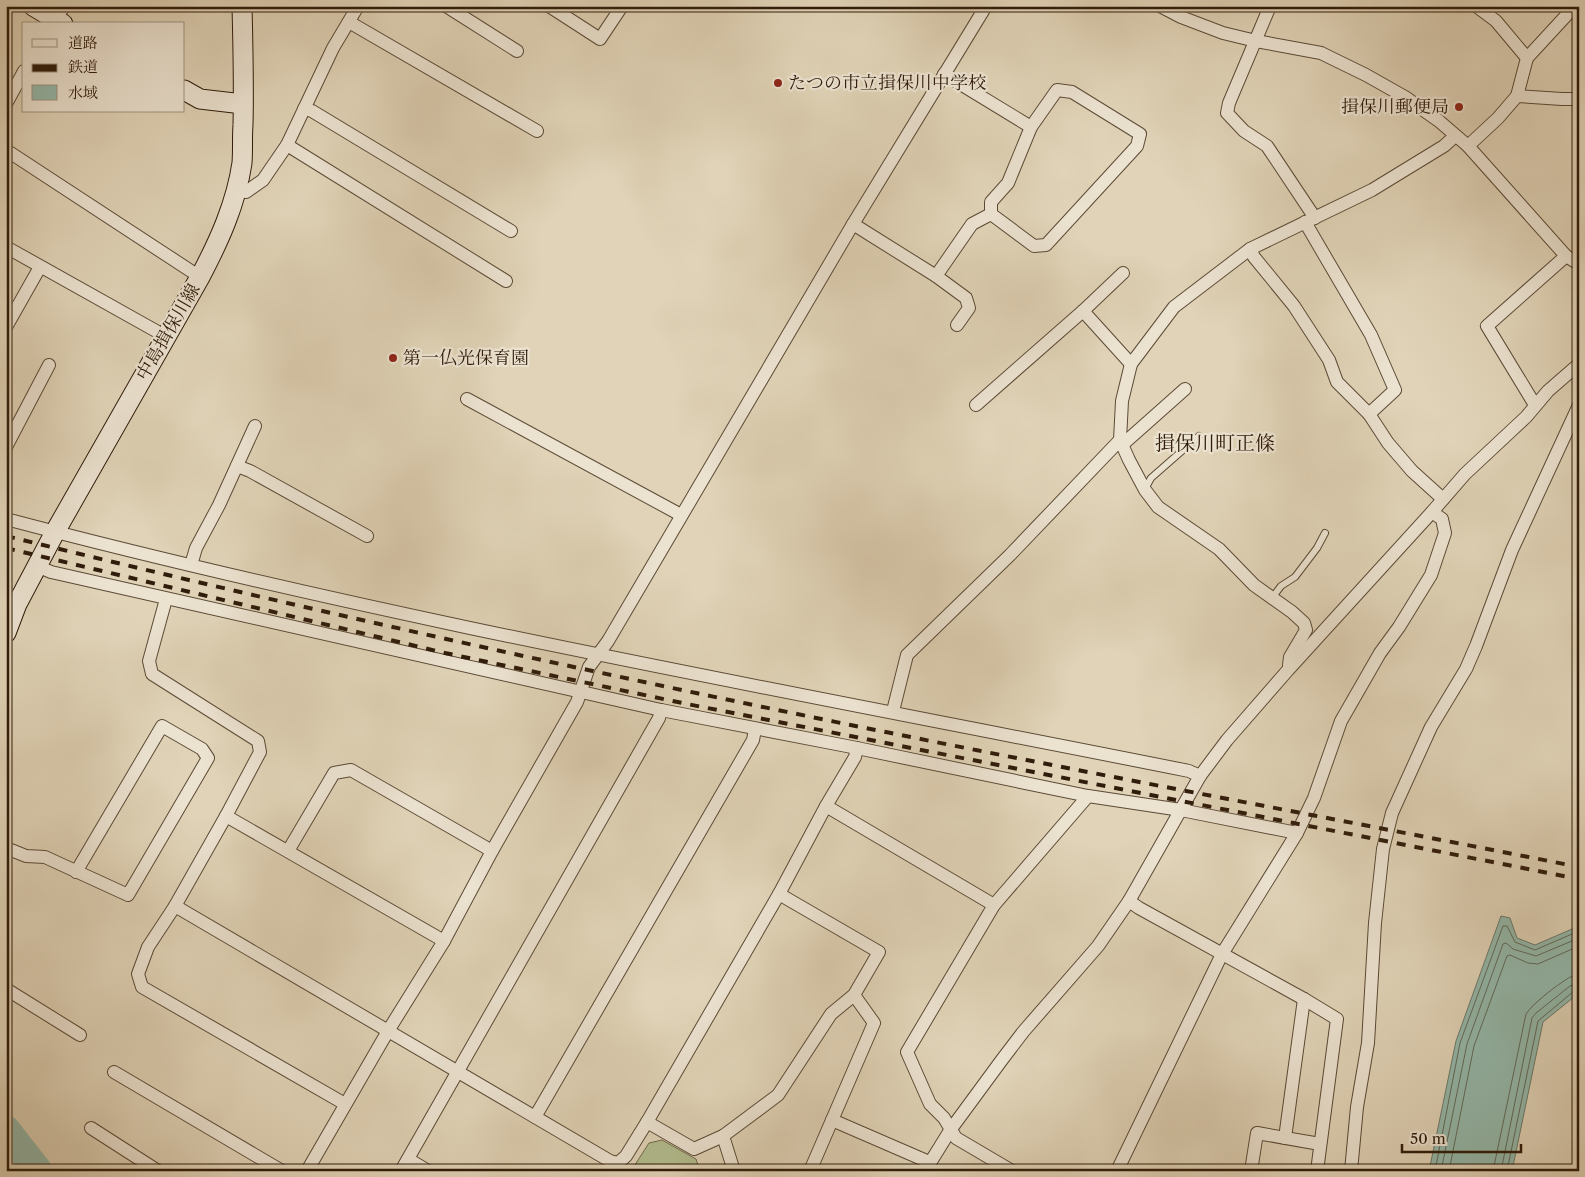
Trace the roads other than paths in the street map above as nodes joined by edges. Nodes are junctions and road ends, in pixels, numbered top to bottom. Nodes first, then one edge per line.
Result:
1 (34, 6) edge
2 (242, 6) edge
3 (358, 6) edge
4 (446, 6) edge
5 (549, 6) edge
6 (622, 6) edge
7 (986, 6) edge
8 (1160, 6) edge
9 (1270, 6) edge
10 (1476, 6) edge
11 (1575, 6) edge
12 (59, 18) edge
13 (349, 22) junction
14 (1256, 41) junction
15 (517, 51) dead end
16 (1527, 58) junction
17 (944, 74) junction
18 (22, 75) edge
19 (185, 91) edge
20 (1518, 96) junction
21 (1579, 99) edge
22 (6, 104) edge
23 (244, 104) junction
24 (304, 109) junction
25 (1030, 127) junction
26 (537, 132) dead end
27 (1455, 136) junction
28 (287, 145) junction
29 (1468, 146) junction
30 (6, 150) edge
31 (236, 191) junction
32 (991, 214) junction
33 (1310, 220) junction
34 (853, 224) junction
35 (511, 231) dead end
36 (6, 247) edge
37 (1250, 249) junction
38 (1566, 256) junction
39 (1579, 264) edge
40 (40, 267) junction
41 (1122, 272) dead end
42 (936, 276) junction
43 (200, 277) junction
44 (506, 281) dead end
45 (1083, 311) junction
46 (957, 325) dead end
47 (6, 327) edge
48 (165, 336) junction
49 (1131, 364) junction
50 (1579, 364) edge
51 (49, 365) dead end
52 (1185, 389) dead end
53 (467, 399) dead end
54 (1579, 404) edge
55 (976, 405) dead end
56 (1535, 406) junction
57 (1369, 414) junction
58 (255, 426) dead end
59 (1199, 436) dead end
60 (1121, 442) junction
61 (6, 447) edge
62 (238, 466) junction
63 (1144, 490) junction
64 (1443, 499) junction
65 (1432, 512) junction
66 (681, 515) junction
67 (6, 519) edge
68 (55, 532) junction
69 (1325, 533) dead end
70 (367, 536) dead end
71 (191, 565) junction
72 (37, 566) junction
73 (1272, 598) junction
74 (166, 599) junction
75 (6, 633) edge
76 (598, 655) junction
77 (1288, 670) junction
78 (581, 693) junction
79 (661, 710) junction
80 (893, 712) junction
81 (755, 729) junction
82 (857, 748) junction
83 (1200, 776) junction
84 (1088, 796) junction
85 (826, 806) junction
86 (1181, 810) junction
87 (226, 816) junction
88 (1297, 833) junction
89 (6, 848) edge
90 (288, 852) junction
91 (492, 852) junction
92 (76, 872) junction
93 (779, 894) junction
94 (1129, 901) junction
95 (175, 906) junction
96 (994, 906) junction
97 (444, 941) junction
98 (1222, 954) junction
99 (6, 989) edge
100 (854, 995) junction
101 (1304, 998) junction
102 (388, 1031) junction
103 (80, 1034) dead end
104 (114, 1072) dead end
105 (457, 1072) junction
106 (345, 1104) junction
107 (535, 1117) junction
108 (832, 1120) junction
109 (647, 1122) junction
110 (91, 1128) dead end
111 (951, 1129) junction
112 (723, 1136) junction
113 (1285, 1138) junction
114 (1320, 1144) junction
115 (408, 1159) junction
116 (927, 1167) edge
117 (158, 1171) edge
118 (282, 1171) edge
119 (307, 1171) edge
120 (401, 1171) edge
121 (428, 1171) edge
122 (734, 1171) edge
123 (810, 1171) edge
124 (1012, 1171) edge
125 (1117, 1171) edge
126 (1251, 1171) edge
127 (1317, 1171) edge
128 (1352, 1171) edge

1 - 12 main road
2 - 23 main road, 中島揖保川線
3 - 13 street
4 - 15 street
5 - 6 street
7 - 17 street
8 - 14 street
9 - 14 street
10 - 16 street
11 - 16 street
13 - 24 street
13 - 26 street
14 - 27 street
14 - 33 street
16 - 20 street
17 - 25 street
17 - 34 street
18 - 22 street
19 - 23 main road
20 - 21 street
20 - 29 street
23 - 31 main road, 中島揖保川線
24 - 28 street
24 - 35 street
25 - 32 street
25 - 32 street
27 - 29 street
27 - 33 street
28 - 31 street
28 - 44 street
29 - 38 street
30 - 43 street
31 - 43 main road, 中島揖保川線
32 - 42 street
33 - 37 street
33 - 57 street
34 - 42 street
34 - 66 street
36 - 40 street
37 - 49 street
37 - 57 street
38 - 39 street
38 - 56 street
40 - 47 street
40 - 48 street
41 - 45 street
42 - 46 street
43 - 48 main road, 中島揖保川線
45 - 49 street
45 - 55 street
48 - 68 main road, 中島揖保川線
49 - 60 street
50 - 56 street
51 - 61 street
52 - 60 street
53 - 66 street
54 - 128 street
56 - 64 street
57 - 64 street
58 - 62 street
59 - 63 lane
60 - 63 street
60 - 80 street
62 - 70 street
62 - 71 street
63 - 73 street
64 - 65 street
65 - 77 street
65 - 88 street
66 - 76 street
67 - 68 street
68 - 71 street
68 - 72 main road, 中島揖保川線
69 - 73 lane
71 - 76 street
72 - 74 street
72 - 75 main road, 中島揖保川線
73 - 77 street
74 - 78 street
74 - 87 street
76 - 78 street
76 - 80 street
77 - 83 street
78 - 79 street
78 - 91 street
79 - 81 street
79 - 105 street
80 - 83 street
81 - 82 street
81 - 107 street
82 - 84 street
82 - 85 street
83 - 86 street
84 - 86 street
84 - 96 street
85 - 93 street
85 - 96 street
86 - 88 street
86 - 94 street
87 - 90 street
87 - 95 street
88 - 98 street
89 - 92 street
90 - 91 street
90 - 97 street
91 - 97 street
92 - 92 street
93 - 100 street
93 - 109 street
94 - 98 street
94 - 111 street
95 - 102 street
95 - 106 street
96 - 111 street
97 - 102 street
98 - 101 street
98 - 125 street
99 - 103 street
100 - 108 street
100 - 112 street
101 - 113 street
101 - 114 street
102 - 105 street
102 - 106 street
104 - 118 street
105 - 107 street
105 - 115 street
106 - 119 street
107 - 109 street
108 - 116 street
108 - 123 street
109 - 112 street
110 - 117 street
111 - 116 street
111 - 124 street
112 - 122 street
113 - 114 street
113 - 126 street
114 - 127 street
115 - 120 street
115 - 121 street

